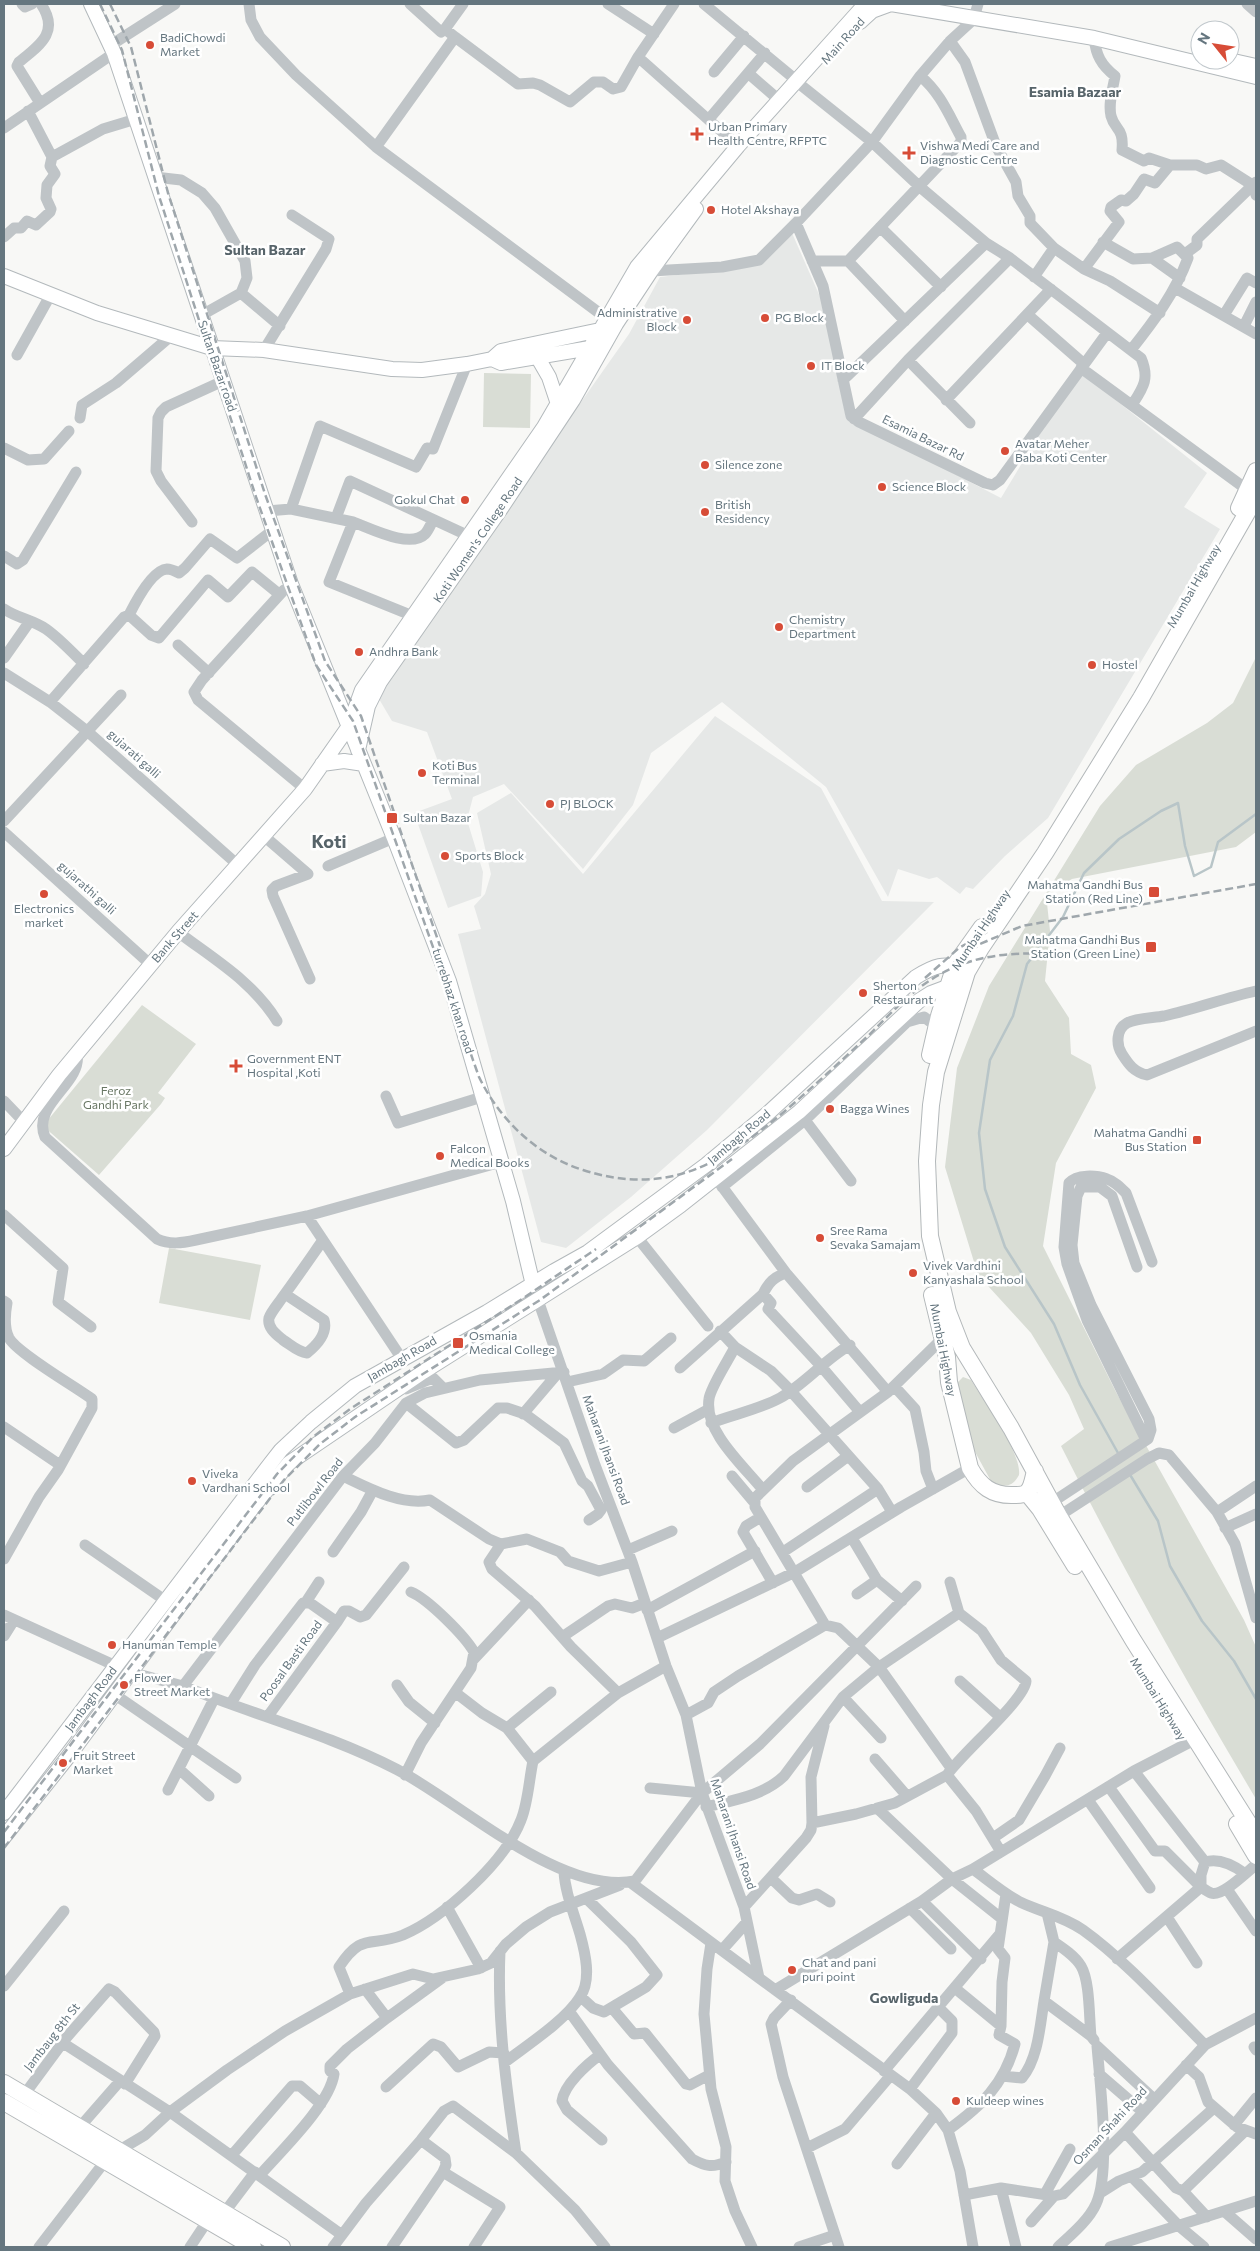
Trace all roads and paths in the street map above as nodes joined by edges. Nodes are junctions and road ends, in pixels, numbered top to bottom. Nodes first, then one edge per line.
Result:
1 (22, 4) edge
2 (32, 4) edge
3 (92, 4) edge
4 (175, 4) edge
5 (248, 4) edge
6 (410, 4) edge
7 (462, 4) edge
8 (608, 4) edge
9 (674, 4) edge
10 (704, 4) edge
11 (867, 4) edge
12 (940, 4) edge
13 (1247, 4) edge
14 (47, 5) edge
15 (976, 11) edge
16 (1256, 12) edge
17 (445, 29) junction
18 (654, 34) junction
19 (744, 36) junction
20 (455, 37) junction
21 (1094, 38) junction
22 (950, 41) junction
23 (113, 49) junction
24 (1190, 52) edge
25 (765, 53) junction
26 (638, 57) junction
27 (1240, 62) edge
28 (1256, 66) edge
29 (714, 72) dead end
30 (748, 73) junction
31 (920, 76) junction
32 (1256, 77) edge
33 (799, 83) junction
34 (778, 100) junction
35 (40, 102) junction
36 (28, 111) junction
37 (709, 118) junction
38 (136, 119) junction
39 (4, 128) edge
40 (872, 142) junction
41 (738, 146) junction
42 (376, 147) junction
43 (52, 157) junction
44 (1170, 165) junction
45 (155, 177) junction
46 (920, 187) junction
47 (1255, 188) edge
48 (292, 215) dead end
49 (796, 224) junction
50 (880, 227) junction
51 (4, 236) edge
52 (1103, 242) junction
53 (986, 243) junction
54 (1054, 248) junction
55 (1185, 254) junction
56 (1010, 258) junction
57 (1152, 258) junction
58 (812, 261) junction
59 (848, 262) junction
60 (644, 269) junction
61 (1084, 269) junction
62 (4, 276) edge
63 (1034, 276) junction
64 (1180, 278) junction
65 (1256, 283) edge
66 (941, 287) junction
67 (1175, 288) junction
68 (1051, 289) junction
69 (241, 293) junction
70 (51, 294) junction
71 (1256, 302) edge
72 (1160, 313) junction
73 (1028, 315) junction
74 (1224, 315) junction
75 (200, 316) junction
76 (905, 321) junction
77 (280, 326) junction
78 (1244, 326) junction
79 (605, 327) junction
80 (1107, 333) junction
81 (1256, 334) edge
82 (172, 336) junction
83 (212, 348) junction
84 (595, 349) junction
85 (264, 350) junction
86 (1131, 350) junction
87 (17, 355) dead end
88 (538, 358) junction
89 (492, 359) junction
90 (908, 360) junction
91 (467, 364) junction
92 (1082, 366) junction
93 (844, 380) junction
94 (223, 382) junction
95 (946, 400) junction
96 (558, 404) junction
97 (1132, 406) junction
98 (80, 418) dead end
99 (854, 419) junction
100 (970, 423) dead end
101 (69, 431) dead end
102 (4, 448) edge
103 (76, 472) dead end
104 (1256, 472) edge
105 (1253, 494) edge
106 (290, 509) junction
107 (267, 511) junction
108 (336, 518) junction
109 (433, 520) junction
110 (192, 522) dead end
111 (352, 522) junction
112 (273, 530) junction
113 (469, 536) junction
114 (4, 556) edge
115 (291, 584) junction
116 (279, 594) junction
117 (4, 608) edge
118 (129, 615) junction
119 (413, 616) junction
120 (30, 621) junction
121 (178, 645) dead end
122 (4, 658) edge
123 (84, 664) junction
124 (4, 673) edge
125 (209, 673) junction
126 (121, 695) dead end
127 (50, 702) junction
128 (349, 726) junction
129 (87, 731) junction
130 (358, 750) junction
131 (322, 764) junction
132 (364, 764) junction
133 (305, 789) junction
134 (4, 821) edge
135 (4, 832) edge
136 (264, 836) junction
137 (394, 838) junction
138 (238, 865) junction
139 (328, 866) dead end
140 (178, 932) junction
141 (151, 965) junction
142 (958, 976) junction
143 (310, 979) dead end
144 (1256, 992) edge
145 (277, 1021) dead end
146 (1256, 1031) edge
147 (936, 1032) junction
148 (77, 1053) junction
149 (386, 1096) dead end
150 (482, 1097) junction
151 (4, 1101) edge
152 (805, 1120) junction
153 (25, 1123) junction
154 (4, 1149) edge
155 (501, 1162) junction
156 (851, 1181) dead end
157 (719, 1182) junction
158 (4, 1215) edge
159 (307, 1216) junction
160 (637, 1237) junction
161 (323, 1240) junction
162 (1152, 1262) dead end
163 (1137, 1267) dead end
164 (786, 1272) junction
165 (533, 1285) junction
166 (285, 1294) junction
167 (764, 1294) junction
168 (4, 1300) edge
169 (538, 1300) junction
170 (708, 1326) dead end
171 (91, 1327) dead end
172 (720, 1331) junction
173 (950, 1336) junction
174 (671, 1338) dead end
175 (429, 1344) junction
176 (850, 1345) junction
177 (735, 1347) junction
178 (454, 1352) junction
179 (402, 1359) junction
180 (820, 1366) junction
181 (680, 1368) dead end
182 (563, 1376) junction
183 (443, 1388) junction
184 (891, 1389) junction
185 (791, 1391) junction
186 (388, 1397) junction
187 (406, 1403) junction
188 (709, 1409) junction
189 (860, 1412) junction
190 (523, 1414) junction
191 (711, 1422) junction
192 (4, 1427) edge
193 (674, 1428) dead end
194 (829, 1435) junction
195 (288, 1444) junction
196 (1141, 1444) junction
197 (848, 1456) junction
198 (294, 1460) junction
199 (60, 1465) junction
200 (970, 1468) junction
201 (1035, 1472) junction
202 (343, 1476) junction
203 (732, 1476) dead end
204 (1256, 1486) edge
205 (807, 1487) dead end
206 (878, 1489) junction
207 (933, 1489) junction
208 (373, 1490) junction
209 (763, 1490) junction
210 (1027, 1493) junction
211 (753, 1500) junction
212 (1055, 1510) junction
213 (892, 1512) junction
214 (1217, 1512) junction
215 (1256, 1514) edge
216 (761, 1517) junction
217 (589, 1520) dead end
218 (1225, 1528) junction
219 (672, 1531) dead end
220 (852, 1538) junction
221 (501, 1544) junction
222 (85, 1545) dead end
223 (628, 1550) junction
224 (754, 1551) junction
225 (333, 1552) dead end
226 (784, 1552) junction
227 (4, 1559) edge
228 (632, 1562) junction
229 (404, 1567) dead end
230 (795, 1572) junction
231 (876, 1580) junction
232 (319, 1582) dead end
233 (950, 1582) dead end
234 (773, 1583) junction
235 (916, 1586) dead end
236 (411, 1592) dead end
237 (857, 1594) dead end
238 (529, 1600) junction
239 (166, 1601) junction
240 (902, 1601) junction
241 (306, 1602) junction
242 (646, 1606) junction
243 (959, 1613) junction
244 (9, 1617) edge
245 (1256, 1618) edge
246 (337, 1622) junction
247 (825, 1625) junction
248 (4, 1636) edge
249 (562, 1637) junction
250 (657, 1638) junction
251 (858, 1646) junction
252 (473, 1660) junction
253 (116, 1666) junction
254 (666, 1666) junction
255 (878, 1667) junction
256 (130, 1672) junction
257 (960, 1681) dead end
258 (397, 1685) dead end
259 (184, 1686) junction
260 (551, 1692) dead end
261 (618, 1692) junction
262 (456, 1693) junction
263 (114, 1694) junction
264 (843, 1696) junction
265 (214, 1699) junction
266 (231, 1703) junction
267 (686, 1715) junction
268 (268, 1716) junction
269 (1000, 1717) junction
270 (824, 1722) junction
271 (435, 1723) junction
272 (507, 1728) junction
273 (881, 1738) dead end
274 (1191, 1742) junction
275 (189, 1747) junction
276 (1060, 1748) dead end
277 (875, 1759) dead end
278 (533, 1761) junction
279 (179, 1769) junction
280 (949, 1772) junction
281 (1134, 1772) junction
282 (405, 1775) junction
283 (236, 1778) dead end
284 (1109, 1787) junction
285 (650, 1788) dead end
286 (168, 1790) dead end
287 (702, 1794) junction
288 (209, 1796) dead end
289 (907, 1796) junction
290 (1088, 1800) junction
291 (706, 1807) junction
292 (877, 1808) junction
293 (4, 1814) edge
294 (812, 1823) junction
295 (1256, 1835) edge
296 (4, 1837) edge
297 (994, 1838) junction
298 (510, 1840) junction
299 (1001, 1852) junction
300 (1256, 1856) edge
301 (1205, 1862) junction
302 (1256, 1865) edge
303 (973, 1870) junction
304 (564, 1871) junction
305 (1244, 1873) junction
306 (771, 1878) junction
307 (952, 1879) junction
308 (626, 1883) junction
309 (1200, 1887) junction
310 (1150, 1888) dead end
311 (1227, 1889) junction
312 (1006, 1894) junction
313 (586, 1898) junction
314 (922, 1901) junction
315 (830, 1902) dead end
316 (570, 1904) junction
317 (447, 1907) junction
318 (744, 1908) junction
319 (910, 1908) junction
320 (64, 1911) dead end
321 (1047, 1913) junction
322 (1167, 1917) junction
323 (1001, 1918) junction
324 (748, 1922) junction
325 (1256, 1931) edge
326 (1000, 1935) junction
327 (1054, 1942) junction
328 (711, 1943) junction
329 (951, 1949) dead end
330 (722, 1950) junction
331 (500, 1951) junction
332 (981, 1959) junction
333 (1118, 1959) junction
334 (1197, 1963) dead end
335 (481, 1968) junction
336 (443, 1977) junction
337 (759, 1978) junction
338 (4, 1986) edge
339 (365, 1989) junction
340 (956, 1989) junction
341 (775, 1990) junction
342 (350, 1994) junction
343 (581, 1996) junction
344 (791, 2000) junction
345 (1044, 2001) junction
346 (612, 2008) junction
347 (939, 2008) junction
348 (569, 2011) junction
349 (386, 2018) junction
350 (1256, 2018) edge
351 (1001, 2026) junction
352 (1094, 2041) junction
353 (63, 2043) junction
354 (1205, 2045) junction
355 (600, 2055) junction
356 (504, 2058) junction
357 (1186, 2065) junction
358 (888, 2073) junction
359 (1099, 2074) junction
360 (709, 2075) junction
361 (1002, 2076) junction
362 (122, 2082) junction
363 (4, 2083) edge
364 (386, 2087) dead end
365 (910, 2090) junction
366 (24, 2095) junction
367 (1256, 2098) edge
368 (1154, 2099) junction
369 (4, 2102) edge
370 (321, 2104) junction
371 (1214, 2108) junction
372 (170, 2112) junction
373 (1144, 2112) junction
374 (936, 2113) junction
375 (1234, 2125) junction
376 (79, 2128) junction
377 (948, 2130) junction
378 (1245, 2131) junction
379 (1126, 2132) junction
380 (1256, 2134) edge
381 (421, 2140) junction
382 (602, 2140) dead end
383 (807, 2148) junction
384 (1070, 2149) dead end
385 (516, 2153) junction
386 (232, 2155) junction
387 (1104, 2155) junction
388 (112, 2156) junction
389 (726, 2162) junction
390 (1153, 2162) junction
391 (897, 2164) dead end
392 (443, 2172) junction
393 (258, 2174) junction
394 (1132, 2177) junction
395 (1001, 2188) junction
396 (1183, 2190) junction
397 (1100, 2193) junction
398 (964, 2195) junction
399 (1049, 2195) junction
400 (1256, 2201) edge
401 (1224, 2211) junction
402 (224, 2213) junction
403 (1207, 2217) junction
404 (208, 2220) junction
405 (1031, 2222) dead end
406 (1179, 2226) junction
407 (342, 2235) junction
408 (835, 2235) junction
409 (1256, 2239) edge
410 (1139, 2243) edge
411 (249, 2246) edge
412 (39, 2247) edge
413 (190, 2247) edge
414 (282, 2247) edge
415 (333, 2247) edge
416 (392, 2247) edge
417 (474, 2247) edge
418 (605, 2247) edge
419 (752, 2247) edge
420 (799, 2247) edge
421 (839, 2247) edge
422 (973, 2247) edge
423 (1016, 2247) edge
424 (1058, 2247) edge
425 (1110, 2247) edge
426 (1204, 2247) edge

1 - 2 street
3 - 23 main road, Sultan Bazar road
4 - 23 street
5 - 42 street
6 - 17 street
7 - 17 street
8 - 18 street
9 - 18 street
10 - 19 street
11 - 33 main road, Main Road
12 - 15 main road, Main Road
13 - 16 street
14 - 35 street
15 - 21 main road, Main Road
15 - 22 street
15 - 24 main road, Main Road
15 - 33 main road, Main Road
17 - 20 street
18 - 26 street
19 - 25 street
19 - 29 street
20 - 26 street
20 - 42 street
21 - 32 main road, Main Road
21 - 44 street
22 - 31 street
22 - 54 street
23 - 35 street
23 - 38 main road, Sultan Bazar road
25 - 30 street
25 - 33 street
26 - 37 street
27 - 28 main road
30 - 34 street
30 - 37 street
31 - 40 street
31 - 46 street
33 - 34 main road, Main Road
33 - 40 street
33 - 60 main road, Main Road
34 - 41 main road, Main Road
35 - 36 street
36 - 39 street
36 - 43 street
37 - 41 street
38 - 43 street
38 - 45 main road, Sultan Bazar road
40 - 46 street
40 - 49 street
41 - 60 main road, Main Road
42 - 79 street
43 - 51 street
44 - 47 street
44 - 52 street
45 - 69 street
45 - 75 main road, Sultan Bazar road
46 - 50 street
46 - 53 street
47 - 55 street
48 - 77 street
49 - 58 street
49 - 60 street
50 - 59 street
50 - 66 street
52 - 57 street
52 - 61 street
53 - 56 street
53 - 66 street
54 - 61 street
54 - 63 street
55 - 57 street
55 - 64 street
56 - 63 street
56 - 90 street
57 - 64 street
58 - 59 street
58 - 93 street
59 - 76 street
60 - 79 main road, Main Road
61 - 72 street
62 - 70 main road
63 - 68 street
64 - 67 street
65 - 74 street
66 - 76 street
67 - 72 street
67 - 74 street
68 - 73 street
68 - 80 street
69 - 75 street
69 - 77 street
70 - 82 main road
70 - 87 street
71 - 78 street
72 - 86 street
73 - 92 street
73 - 95 street
74 - 78 street
75 - 83 main road, Sultan Bazar road
76 - 93 street
77 - 85 street
78 - 81 street
79 - 84 main road, Koti Women's College Road
79 - 89 main road
80 - 86 street
80 - 92 street, Esamia Bazar Rd
82 - 83 main road
82 - 98 street
83 - 85 main road
83 - 94 main road, Sultan Bazar road
84 - 88 main road
84 - 96 main road, Koti Women's College Road
84 - 130 main road, Koti Women's College Road
85 - 91 main road
86 - 97 street
88 - 89 main road
88 - 96 main road
89 - 91 main road
90 - 95 street
90 - 99 street
91 - 106 street
92 - 97 street
92 - 99 street, Esamia Bazar Rd
93 - 99 street
94 - 107 main road, Sultan Bazar road
94 - 110 street
95 - 100 street
96 - 113 main road, Koti Women's College Road
97 - 105 street
101 - 102 street
103 - 114 street
104 - 105 highway, Mumbai Highway
105 - 142 highway, Mumbai Highway
106 - 107 street
106 - 108 street
107 - 112 main road, Sultan Bazar road
108 - 109 street
108 - 111 street
109 - 111 street
109 - 113 street
111 - 119 street
112 - 115 main road, Sultan Bazar road
112 - 118 street
113 - 119 main road, Koti Women's College Road
115 - 116 street
115 - 128 main road, Sultan Bazar road
116 - 118 street
116 - 125 street
117 - 120 street
118 - 123 street
119 - 128 main road, Koti Women's College Road
120 - 122 street
120 - 123 street
121 - 125 street
123 - 127 street
124 - 127 street, gujarati galli
125 - 133 street
126 - 129 street
127 - 129 street, gujarati galli
128 - 130 main road, turrebhaz khan road
128 - 131 main road, Bank Street
129 - 134 street
129 - 138 street, gujarati galli
130 - 132 main road, turrebhaz khan road
131 - 132 main road
131 - 133 main road, Bank Street
132 - 137 main road, turrebhaz khan road
133 - 136 main road, Bank Street
135 - 141 street, gujarathi galli
136 - 138 main road, Bank Street
136 - 143 street
137 - 139 street
137 - 150 main road, turrebhaz khan road
138 - 140 main road, Bank Street
140 - 141 main road, Bank Street
140 - 145 street
141 - 148 main road, Bank Street
142 - 147 highway, Mumbai Highway
142 - 157 main road, Jambagh Road
142 - 165 main road, Jambagh Road
142 - 173 highway, Mumbai Highway
144 - 146 street
147 - 152 street
147 - 173 highway, Mumbai Highway
148 - 153 main road, Bank Street
148 - 159 street
149 - 150 street
150 - 155 main road, turrebhaz khan road
151 - 153 street
152 - 156 street
152 - 157 street
153 - 154 main road, Bank Street
155 - 159 street
155 - 165 main road, turrebhaz khan road
157 - 160 main road, Jambagh Road
157 - 164 street
158 - 171 street
159 - 161 street
160 - 169 main road, Jambagh Road
160 - 170 street
161 - 166 street
161 - 179 street
162 - 196 street
163 - 196 street
164 - 167 street
164 - 176 street
165 - 175 main road, Jambagh Road
166 - 166 street
167 - 172 street
167 - 180 street
168 - 199 street
169 - 178 main road, Jambagh Road
169 - 182 street, Maharani Jhansi Road
172 - 177 street
172 - 181 street
173 - 184 street
173 - 200 highway, Mumbai Highway
173 - 201 highway, Mumbai Highway
174 - 182 street, Putlibowl Road
175 - 178 main road
175 - 179 main road, Jambagh Road
176 - 180 street
176 - 184 street
177 - 185 street
177 - 188 street
178 - 186 main road, Jambagh Road
179 - 195 main road, Jambagh Road
180 - 185 street
180 - 189 street
182 - 183 street, Putlibowl Road
182 - 190 street
182 - 223 street, Maharani Jhansi Road
183 - 186 street
183 - 187 street, Putlibowl Road
184 - 189 street
184 - 207 street
185 - 191 street
185 - 194 street
186 - 198 main road, Jambagh Road
187 - 190 street
187 - 202 street, Putlibowl Road
188 - 191 street
188 - 193 street
189 - 194 street
190 - 217 street
191 - 209 street
192 - 199 street
194 - 197 street
194 - 209 street
195 - 198 main road
195 - 239 main road, Jambagh Road
196 - 212 street
197 - 205 street
197 - 206 street
198 - 256 main road, Jambagh Road
199 - 227 street
200 - 207 street
200 - 210 highway, Mumbai Highway
201 - 210 highway
201 - 212 highway, Mumbai Highway
202 - 208 street
202 - 259 street, Putlibowl Road
203 - 211 street
204 - 214 street
206 - 213 street
206 - 226 street
207 - 213 street
208 - 221 street
208 - 225 street
209 - 211 street
210 - 274 highway, Mumbai Highway
211 - 216 street
212 - 214 street
212 - 274 highway, Mumbai Highway
213 - 220 street
214 - 218 street
215 - 218 street
216 - 224 street
216 - 226 street
218 - 245 street
219 - 223 street
220 - 230 street
220 - 231 street
221 - 228 street
221 - 238 street
222 - 239 street
223 - 228 street, Maharani Jhansi Road
224 - 234 street
224 - 242 street
226 - 230 street
228 - 242 street, Maharani Jhansi Road
229 - 246 street
230 - 234 street
230 - 247 street
231 - 237 street
231 - 240 street
232 - 241 street
233 - 243 street
234 - 250 street
235 - 240 street
236 - 252 street
238 - 249 street
238 - 252 street
239 - 253 main road, Jambagh Road
240 - 251 street
241 - 246 street
241 - 266 street
242 - 249 street
242 - 250 street, Maharani Jhansi Road
243 - 255 street
243 - 269 street
244 - 248 street
244 - 253 street
246 - 268 street, Poosal Basti Road
247 - 251 street
247 - 267 street
249 - 261 street
250 - 254 street, Maharani Jhansi Road
251 - 255 street
251 - 287 street
252 - 262 street
253 - 293 main road, Jambagh Road
254 - 261 street
254 - 267 street, Maharani Jhansi Road
255 - 264 street
255 - 280 street
256 - 259 street
256 - 263 main road, Jambagh Road
257 - 269 street
258 - 271 street
259 - 265 street
260 - 272 street
261 - 278 street
262 - 271 street
262 - 272 street
263 - 275 street
263 - 296 main road, Jambagh Road
264 - 270 street
264 - 273 street
265 - 266 street
265 - 275 street
266 - 268 street
267 - 287 street, Maharani Jhansi Road
268 - 282 street
269 - 280 street
270 - 291 street
270 - 294 street
271 - 282 street
272 - 278 street
274 - 281 street
274 - 295 highway, Mumbai Highway
274 - 300 highway, Mumbai Highway
275 - 279 street
275 - 283 street
276 - 297 street
277 - 289 street
278 - 298 street
279 - 286 street
279 - 288 street
280 - 289 street
280 - 297 street
281 - 284 street
281 - 301 street
282 - 298 street
284 - 290 street
284 - 309 street
285 - 287 street
287 - 291 street, Maharani Jhansi Road
287 - 308 street
289 - 292 street
290 - 299 street
290 - 310 street
291 - 318 street, Maharani Jhansi Road
292 - 294 street
292 - 307 street
294 - 306 street
297 - 299 street
298 - 304 street
298 - 317 street
299 - 303 street
301 - 305 street
301 - 309 street
302 - 305 street
303 - 307 street
303 - 312 street
304 - 308 street
304 - 316 street
305 - 311 street
306 - 315 street
306 - 318 street
307 - 314 street
307 - 323 street
308 - 313 street
308 - 328 street
309 - 311 street
309 - 322 street
311 - 325 street
312 - 321 street
312 - 323 street
313 - 316 street
313 - 346 street
314 - 319 street
314 - 332 street
316 - 331 street
316 - 343 street
317 - 335 street
317 - 342 street
318 - 324 street, Maharani Jhansi Road
319 - 329 street
319 - 341 street
320 - 338 street
321 - 327 street
321 - 333 street
322 - 333 street
322 - 334 street
323 - 326 street
324 - 330 street
324 - 337 street, Maharani Jhansi Road
326 - 332 street
326 - 351 street
327 - 345 street
327 - 352 street
328 - 330 street
328 - 360 street
330 - 337 street
331 - 335 street
331 - 356 street
332 - 340 street
333 - 354 street
335 - 336 street
336 - 339 street
336 - 349 street
337 - 341 street
339 - 342 street
339 - 349 street
340 - 347 street
340 - 351 street
341 - 344 street
342 - 372 street
343 - 346 street
343 - 348 street
344 - 358 street
344 - 383 street
345 - 352 street
345 - 361 street
346 - 360 street
347 - 358 street
347 - 365 street
348 - 355 street
348 - 356 street
349 - 370 street
350 - 354 street, Osman Shahi Road
351 - 361 street
352 - 359 street
352 - 368 street
353 - 362 street
353 - 362 street, Jambaug 8th St
353 - 366 street, Jambaug 8th St
354 - 357 street, Osman Shahi Road
355 - 382 street
355 - 389 street
356 - 364 street
356 - 385 street
357 - 368 street, Osman Shahi Road
357 - 371 street
358 - 365 street
358 - 383 street
359 - 373 street
359 - 387 street
360 - 389 street
361 - 377 street
362 - 372 street
362 - 376 street
363 - 366 highway
365 - 374 street
366 - 376 highway
367 - 375 street
368 - 373 street, Osman Shahi Road
369 - 388 highway
370 - 386 street
370 - 393 street
371 - 375 street
371 - 390 street
372 - 386 street
372 - 388 street
373 - 379 street, Osman Shahi Road
374 - 377 street
374 - 391 street
375 - 378 street
376 - 388 highway
377 - 398 street
378 - 380 street
378 - 396 street
379 - 387 street, Osman Shahi Road
379 - 390 street
381 - 385 street
381 - 392 street
381 - 407 street
383 - 408 street
384 - 399 street
385 - 418 street
386 - 393 street
387 - 397 street
387 - 399 street, Osman Shahi Road
388 - 402 highway
388 - 404 highway
388 - 412 street
389 - 419 street
390 - 394 street
390 - 396 street
392 - 416 street
392 - 417 street
393 - 402 street
393 - 407 street
394 - 397 street
394 - 406 street
395 - 398 street
395 - 399 street
395 - 423 street
396 - 403 street
397 - 424 street
398 - 422 street
399 - 405 street
400 - 401 street
401 - 403 street
401 - 409 street
402 - 414 highway
403 - 406 street
404 - 411 highway
404 - 413 street
406 - 410 street
406 - 426 street
407 - 415 street
408 - 420 street
408 - 421 street
410 - 425 street

